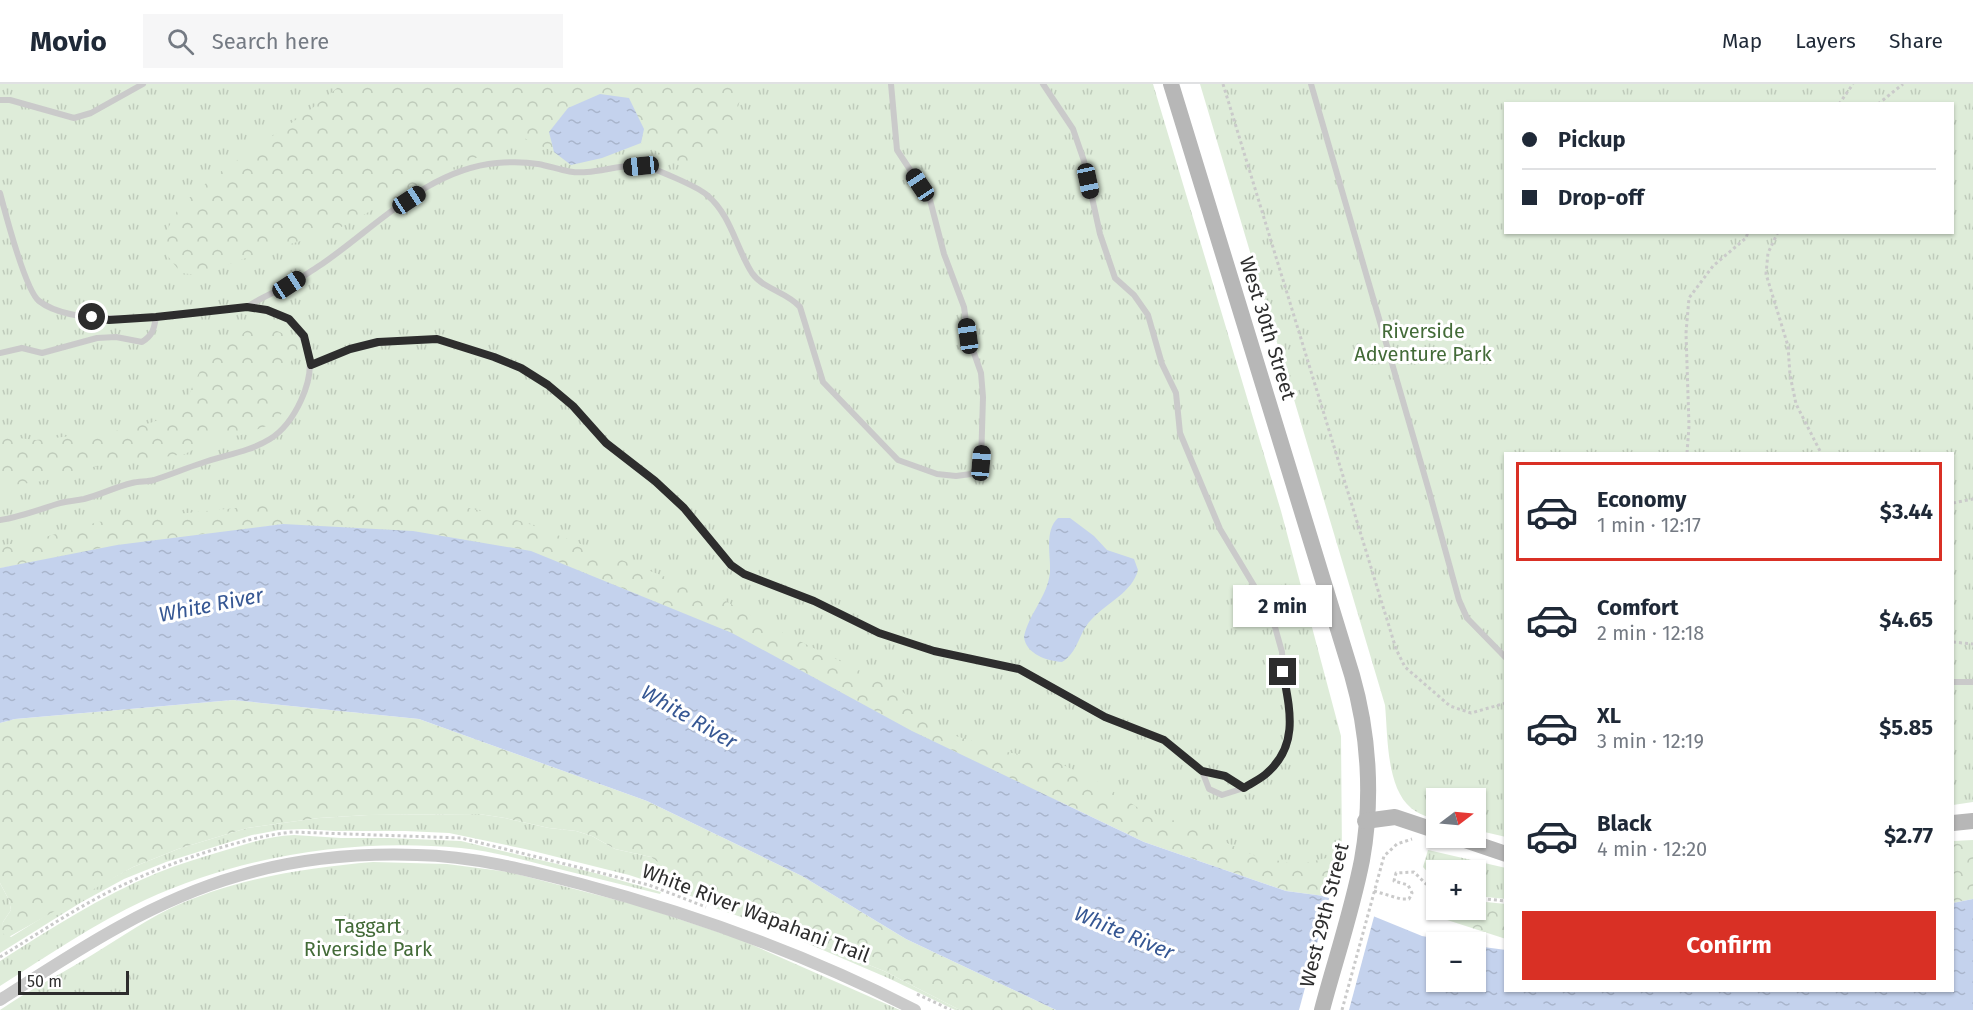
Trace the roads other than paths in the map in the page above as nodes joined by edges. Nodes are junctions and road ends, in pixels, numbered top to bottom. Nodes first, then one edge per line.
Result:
1 (143, 84) edge
2 (891, 84) edge
3 (1043, 84) edge
4 (1172, 84) edge
5 (1311, 84) edge
6 (0, 100) edge
7 (0, 193) edge
8 (247, 307) junction
9 (156, 317) junction
10 (0, 353) edge
11 (311, 365) junction
12 (0, 520) edge
13 (1324, 585) joint
14 (1504, 656) edge
15 (1954, 682) edge
16 (1973, 682) edge
17 (1202, 771) junction
18 (1244, 788) junction
19 (1365, 821) junction
20 (1973, 821) edge
21 (1954, 823) edge
22 (1426, 827) edge
23 (1486, 847) edge
24 (1504, 853) edge
25 (0, 1000) edge
26 (915, 1010) edge
27 (1322, 1010) edge

1 - 6 lane
2 - 8 lane
3 - 18 lane
4 - 13 main road, West 30th Street
5 - 14 lane
7 - 9 lane
8 - 9 lane
8 - 11 lane
9 - 10 lane
11 - 12 lane
11 - 17 lane
13 - 19 main road, West 29th Street
15 - 16 lane
17 - 18 lane
17 - 18 lane
19 - 22 main road
19 - 27 main road, West 29th Street
20 - 21 main road
23 - 24 main road
25 - 26 street

